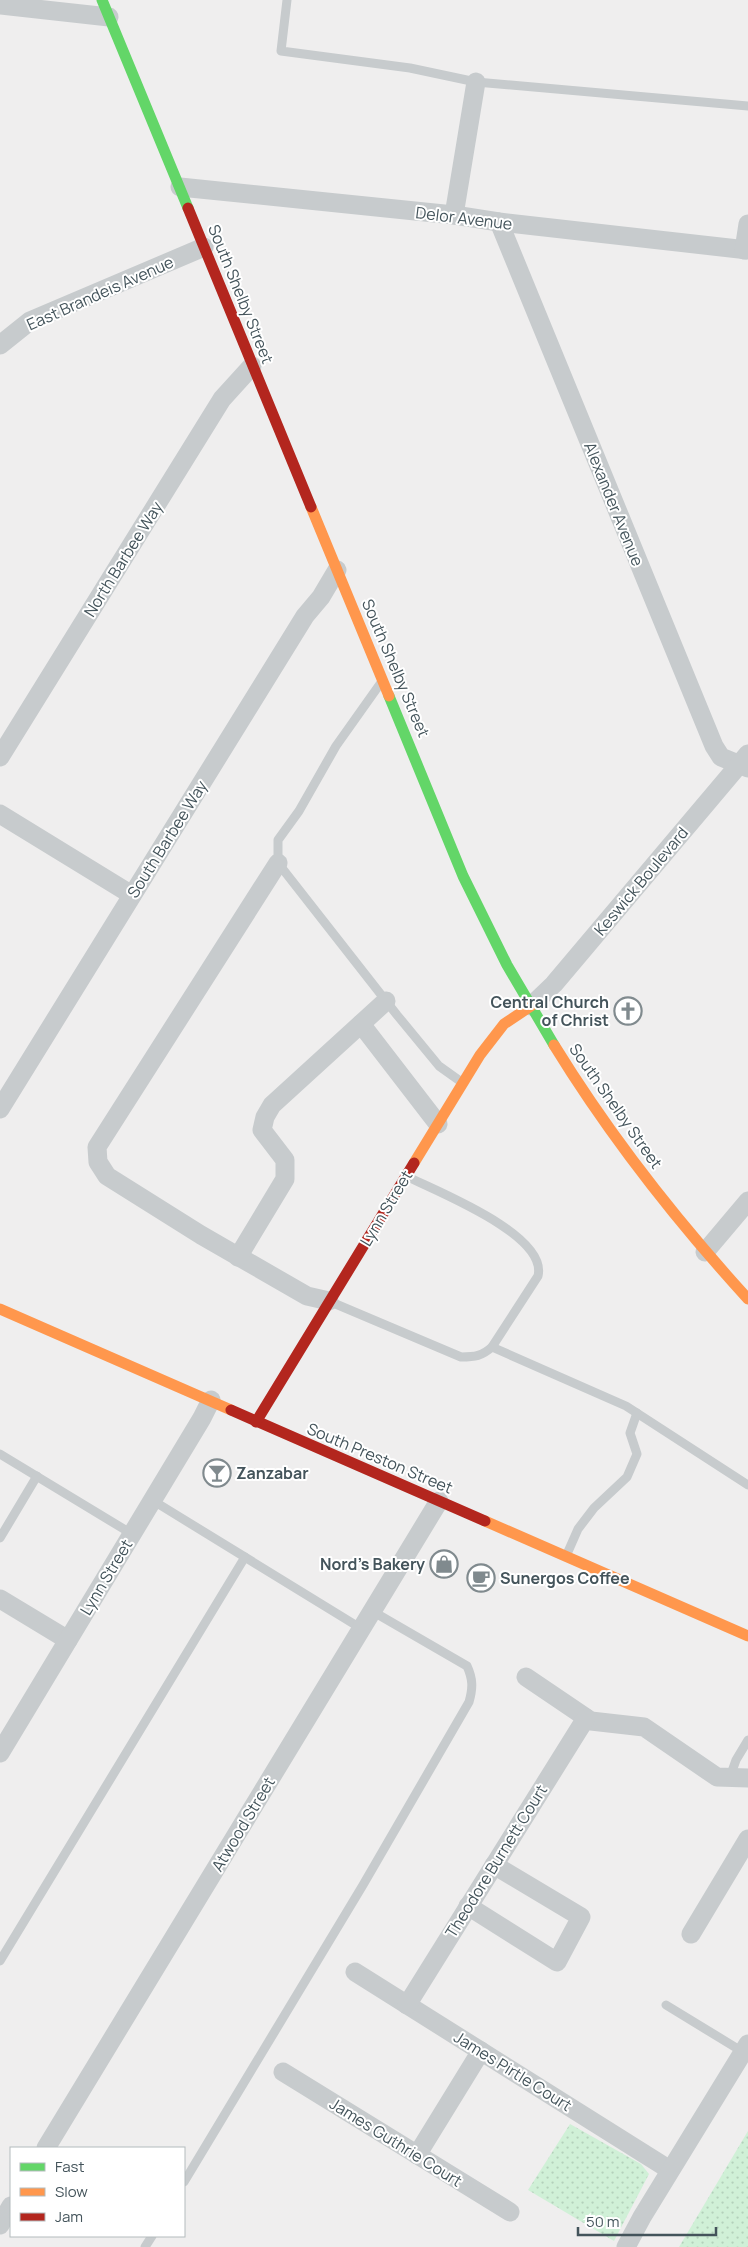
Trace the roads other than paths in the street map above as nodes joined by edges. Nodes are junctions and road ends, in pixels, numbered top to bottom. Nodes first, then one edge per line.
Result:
1 (102, 0) edge
2 (287, 0) edge
3 (0, 5) edge
4 (109, 17) junction
5 (476, 82) junction
6 (748, 106) edge
7 (180, 186) junction
8 (454, 215) junction
9 (499, 222) junction
10 (748, 224) edge
11 (204, 248) junction
12 (746, 250) edge
13 (0, 345) edge
14 (252, 366) junction
15 (337, 570) junction
16 (383, 680) junction
17 (0, 757) edge
18 (745, 762) edge
19 (0, 814) edge
20 (278, 863) junction
21 (132, 896) junction
22 (386, 1001) junction
23 (531, 1006) junction
24 (361, 1024) junction
25 (463, 1083) junction
26 (0, 1109) edge
27 (438, 1124) junction
28 (406, 1176) junction
29 (748, 1201) edge
30 (705, 1252) junction
31 (238, 1257) junction
32 (748, 1299) edge
33 (329, 1301) junction
34 (0, 1309) edge
35 (492, 1347) junction
36 (211, 1400) junction
37 (636, 1413) junction
38 (256, 1422) junction
39 (0, 1454) edge
40 (37, 1476) junction
41 (748, 1485) edge
42 (152, 1500) junction
43 (439, 1500) junction
44 (132, 1534) junction
45 (0, 1538) edge
46 (566, 1556) junction
47 (245, 1557) junction
48 (0, 1599) edge
49 (372, 1611) junction
50 (362, 1629) junction
51 (748, 1636) edge
52 (68, 1640) junction
53 (526, 1676) dead end
54 (586, 1718) junction
55 (748, 1740) edge
56 (0, 1753) edge
57 (739, 1777) edge
58 (748, 1839) edge
59 (494, 1865) junction
60 (468, 1906) junction
61 (691, 1934) dead end
62 (0, 1961) edge
63 (355, 1972) dead end
64 (407, 2005) junction
65 (666, 2005) dead end
66 (746, 2048) edge
67 (481, 2051) junction
68 (283, 2072) dead end
69 (47, 2147) edge
70 (417, 2155) junction
71 (670, 2170) junction
72 (185, 2180) edge
73 (10, 2208) edge
74 (510, 2212) dead end
75 (0, 2224) edge
76 (626, 2247) edge

1 - 4 main road, South Shelby Street
2 - 5 lane
3 - 4 street
4 - 7 main road, South Shelby Street
5 - 6 lane
5 - 8 street
7 - 8 street, Delor Avenue
7 - 11 main road, South Shelby Street
8 - 9 street, Delor Avenue
9 - 12 street, Delor Avenue
9 - 18 street, Alexander Avenue
10 - 12 street
11 - 13 street, East Brandeis Avenue
11 - 14 main road, South Shelby Street
14 - 15 main road, South Shelby Street
14 - 17 street, North Barbee Way
15 - 16 main road, South Shelby Street
15 - 21 street, South Barbee Way
16 - 20 lane
16 - 23 main road, South Shelby Street
18 - 23 street, Keswick Boulevard
19 - 21 street
20 - 22 lane
20 - 31 street
21 - 26 street, South Barbee Way
22 - 24 street
22 - 25 lane
23 - 25 main road, Lynn Street
23 - 30 main road, South Shelby Street
24 - 27 street
24 - 31 street
25 - 27 main road, Lynn Street
27 - 28 main road, Lynn Street
28 - 33 main road, Lynn Street
28 - 35 lane
29 - 30 street
30 - 32 main road, South Shelby Street
31 - 33 street
33 - 35 lane
33 - 38 main road, Lynn Street
34 - 36 main road, South Preston Street
35 - 37 lane
36 - 38 main road, South Preston Street
36 - 42 street, Lynn Street
37 - 41 lane
37 - 46 lane
38 - 43 main road, South Preston Street
39 - 40 lane
40 - 44 lane
40 - 45 lane
42 - 44 street, Lynn Street
42 - 47 lane
43 - 46 main road, South Preston Street
43 - 49 street, Atwood Street
44 - 52 street, Lynn Street
46 - 51 main road, South Preston Street
47 - 50 lane
47 - 62 lane
48 - 52 street
49 - 50 street, Atwood Street
49 - 72 lane
50 - 69 street, Atwood Street
52 - 56 street, Lynn Street
53 - 54 street
54 - 57 street
54 - 59 street, Theodore Burnett Court
55 - 57 lane
58 - 61 street
59 - 60 street, Theodore Burnett Court
59 - 60 street
60 - 64 street, Theodore Burnett Court
63 - 64 street, James Pirtle Court
64 - 67 street, James Pirtle Court
65 - 66 lane
66 - 71 street
67 - 70 street
67 - 71 street, James Pirtle Court
68 - 70 street, James Guthrie Court
70 - 74 street, James Guthrie Court
71 - 76 street
73 - 75 street

